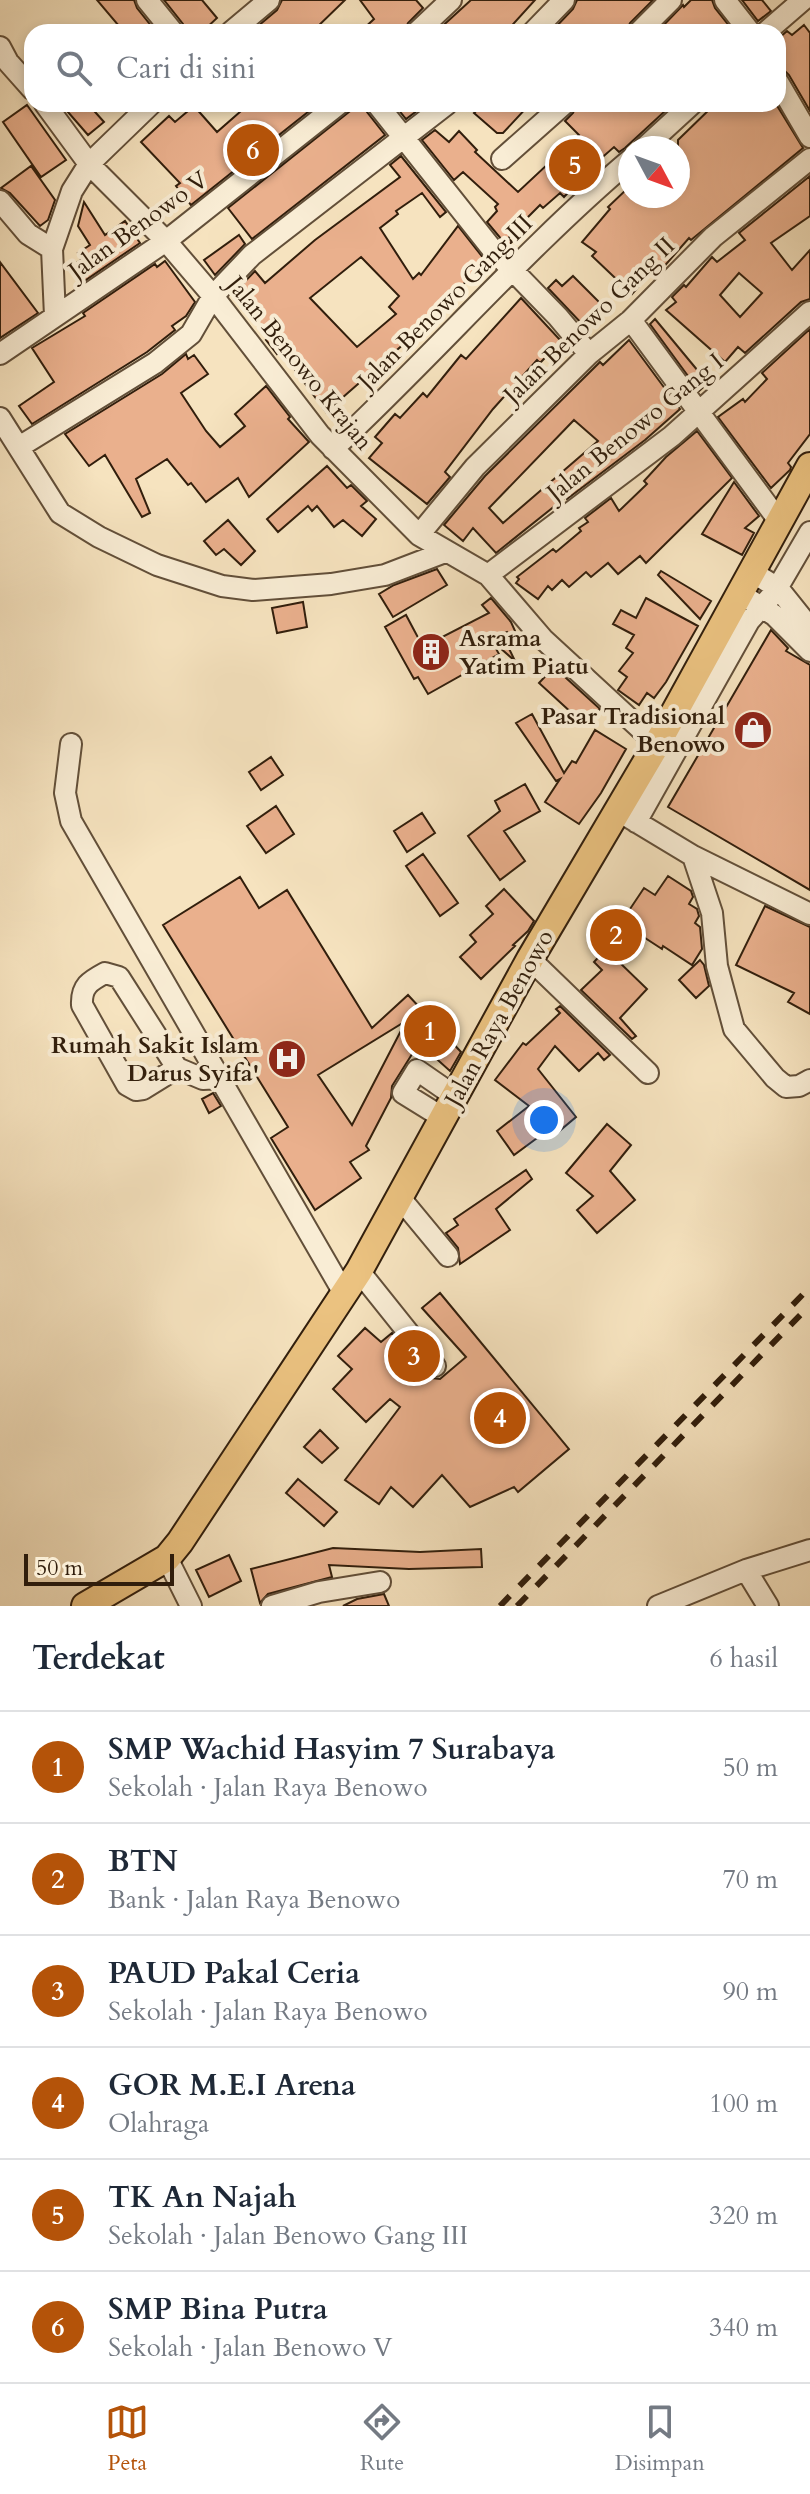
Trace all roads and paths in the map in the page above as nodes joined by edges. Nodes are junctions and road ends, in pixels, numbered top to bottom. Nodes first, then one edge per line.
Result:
1 (147, 0) edge
2 (269, 0) edge
3 (451, 0) edge
4 (564, 0) edge
5 (671, 0) edge
6 (725, 0) edge
7 (803, 0) edge
8 (166, 24) edge
9 (240, 24) edge
10 (426, 24) edge
11 (541, 24) edge
12 (647, 24) edge
13 (744, 24) edge
14 (775, 24) edge
15 (0, 47) edge
16 (24, 80) edge
17 (786, 96) edge
18 (51, 112) edge
19 (143, 112) edge
20 (329, 112) edge
21 (383, 112) edge
22 (437, 112) edge
23 (555, 112) edge
24 (683, 112) edge
25 (657, 136) edge
26 (810, 137) edge
27 (402, 139) junction
28 (502, 159) dead end
29 (810, 159) edge
30 (89, 164) junction
31 (618, 170) edge
32 (0, 201) edge
33 (166, 241) junction
34 (52, 249) junction
35 (512, 272) junction
36 (213, 296) junction
37 (810, 312) edge
38 (55, 316) junction
39 (631, 320) junction
40 (0, 354) edge
41 (589, 354) junction
42 (699, 411) junction
43 (0, 418) edge
44 (19, 447) junction
45 (333, 449) junction
46 (807, 479) edge
47 (779, 521) junction
48 (810, 532) edge
49 (419, 535) junction
50 (445, 552) junction
51 (488, 575) junction
52 (762, 592) junction
53 (810, 628) edge
54 (810, 651) edge
55 (71, 744) dead end
56 (657, 744) junction
57 (627, 816) junction
58 (693, 856) junction
59 (810, 914) edge
60 (530, 959) junction
61 (177, 1068) junction
62 (648, 1073) dead end
63 (222, 1078) junction
64 (810, 1080) edge
65 (400, 1198) junction
66 (448, 1256) dead end
67 (359, 1271) junction
68 (345, 1295) junction
69 (435, 1366) dead end
70 (810, 1550) edge
71 (167, 1558) junction
72 (746, 1570) junction
73 (380, 1582) dead end
74 (85, 1606) edge
75 (191, 1606) edge
76 (272, 1606) edge
77 (658, 1606) edge
78 (768, 1606) edge

1 - 8 street
2 - 9 street
3 - 10 street
4 - 11 street
5 - 12 street
6 - 13 street
7 - 14 street
15 - 16 street
17 - 26 street
18 - 30 street, Jalan Benowo Krajan
19 - 30 street
20 - 33 street, Jalan Benowo V
21 - 27 street
22 - 27 street
23 - 28 street
24 - 25 street
27 - 35 street
27 - 36 street
29 - 39 street, Jalan Benowo Gang II
30 - 33 street, Jalan Benowo Krajan
30 - 34 street
31 - 35 street, Jalan Benowo Gang III
32 - 34 street
33 - 36 street, Jalan Benowo Krajan
33 - 38 street, Jalan Benowo V
34 - 38 street
35 - 41 street
35 - 45 street, Jalan Benowo Gang III
36 - 44 street
36 - 45 street, Jalan Benowo Krajan
37 - 42 street, Jalan Benowo Gang I
38 - 40 street, Jalan Benowo V
39 - 41 street, Jalan Benowo Gang II
39 - 42 street
41 - 49 street, Jalan Benowo Gang II
42 - 47 street
42 - 51 street, Jalan Benowo Gang I
43 - 44 street
44 - 50 street
45 - 49 street, Jalan Benowo Krajan
46 - 47 main road, Jalan Raya Benowo
47 - 52 main road, Jalan Raya Benowo
48 - 52 street
49 - 50 street, Jalan Benowo Krajan
50 - 51 street, Jalan Benowo Krajan
51 - 56 street, Jalan Benowo Krajan
52 - 53 street
52 - 54 street
52 - 56 main road, Jalan Raya Benowo
52 - 57 street
55 - 63 street
56 - 57 main road, Jalan Raya Benowo
57 - 58 street
57 - 60 main road, Jalan Raya Benowo
58 - 59 street
58 - 64 street
60 - 62 street
60 - 65 main road, Jalan Raya Benowo
61 - 61 street
61 - 63 street
63 - 68 street
65 - 66 street
65 - 67 main road, Jalan Raya Benowo
67 - 68 main road, Jalan Raya Benowo
67 - 69 street
68 - 71 main road, Jalan Raya Benowo
70 - 72 street
71 - 74 main road
71 - 75 street
72 - 77 street
72 - 78 street
73 - 76 street

